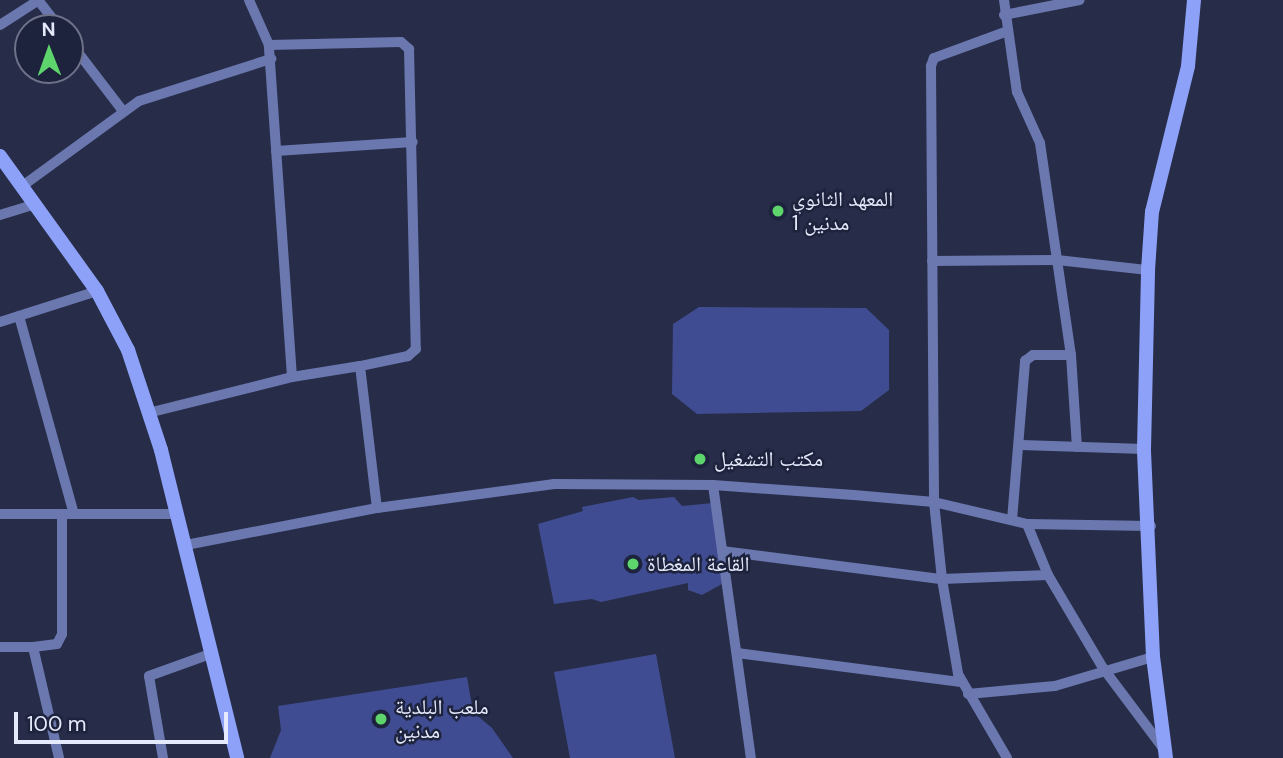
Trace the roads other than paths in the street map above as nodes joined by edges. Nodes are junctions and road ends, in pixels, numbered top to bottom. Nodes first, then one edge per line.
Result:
1 (38, 0) edge
2 (249, 0) edge
3 (1004, 0) edge
4 (1080, 0) edge
5 (1194, 0) edge
6 (49, 14) edge
7 (1004, 15) junction
8 (0, 24) edge
9 (1005, 32) junction
10 (269, 45) junction
11 (271, 59) junction
12 (84, 60) edge
13 (123, 111) junction
14 (413, 142) junction
15 (276, 151) junction
16 (0, 156) edge
17 (21, 187) junction
18 (33, 205) junction
19 (0, 215) edge
20 (1056, 260) junction
21 (932, 261) junction
22 (1148, 270) junction
23 (97, 290) junction
24 (19, 316) junction
25 (0, 321) edge
26 (1071, 355) junction
27 (360, 366) junction
28 (292, 377) junction
29 (148, 412) junction
30 (1021, 445) junction
31 (1077, 447) junction
32 (1144, 449) junction
33 (713, 485) junction
34 (934, 502) junction
35 (377, 508) junction
36 (0, 514) edge
37 (68, 514) junction
38 (177, 514) junction
39 (1012, 520) junction
40 (1027, 524) junction
41 (1151, 526) junction
42 (186, 545) junction
43 (722, 551) junction
44 (1048, 575) junction
45 (942, 579) junction
46 (0, 647) edge
47 (33, 647) junction
48 (737, 653) junction
49 (210, 654) junction
50 (1153, 657) junction
51 (1107, 672) junction
52 (961, 682) junction
53 (968, 694) junction
54 (1165, 753) edge
55 (59, 758) edge
56 (163, 758) edge
57 (237, 758) edge
58 (751, 758) edge
59 (1007, 758) edge

1 - 6 street
1 - 8 street
2 - 10 street
3 - 7 street
4 - 7 street
5 - 22 street
7 - 9 street
9 - 20 street
9 - 21 street
10 - 11 street
10 - 14 street
11 - 13 street
11 - 15 street
12 - 13 street
13 - 17 street
14 - 15 street
14 - 27 street
15 - 28 street
16 - 17 street
17 - 18 street
18 - 19 street
18 - 23 street
20 - 21 street
20 - 22 street
20 - 26 street
21 - 34 street
22 - 32 street
23 - 24 street
23 - 29 street
24 - 25 street
24 - 37 street
26 - 30 street
26 - 31 street
27 - 28 street
27 - 35 street
28 - 29 street
29 - 38 street
30 - 31 street
30 - 39 street
31 - 32 street
32 - 41 street
33 - 34 street
33 - 35 street
33 - 43 street
34 - 39 street
34 - 45 street
35 - 42 street
36 - 37 street
37 - 38 street
37 - 47 street
38 - 42 street
39 - 40 street
40 - 41 street
40 - 44 street
41 - 50 street
42 - 49 street
43 - 45 street
43 - 48 street
44 - 45 street
44 - 51 street
45 - 52 street
46 - 47 street
47 - 55 street
48 - 52 street
48 - 58 street
49 - 56 street
49 - 57 street
50 - 51 street
50 - 54 street
51 - 53 street
51 - 54 street
52 - 53 street
53 - 59 street

